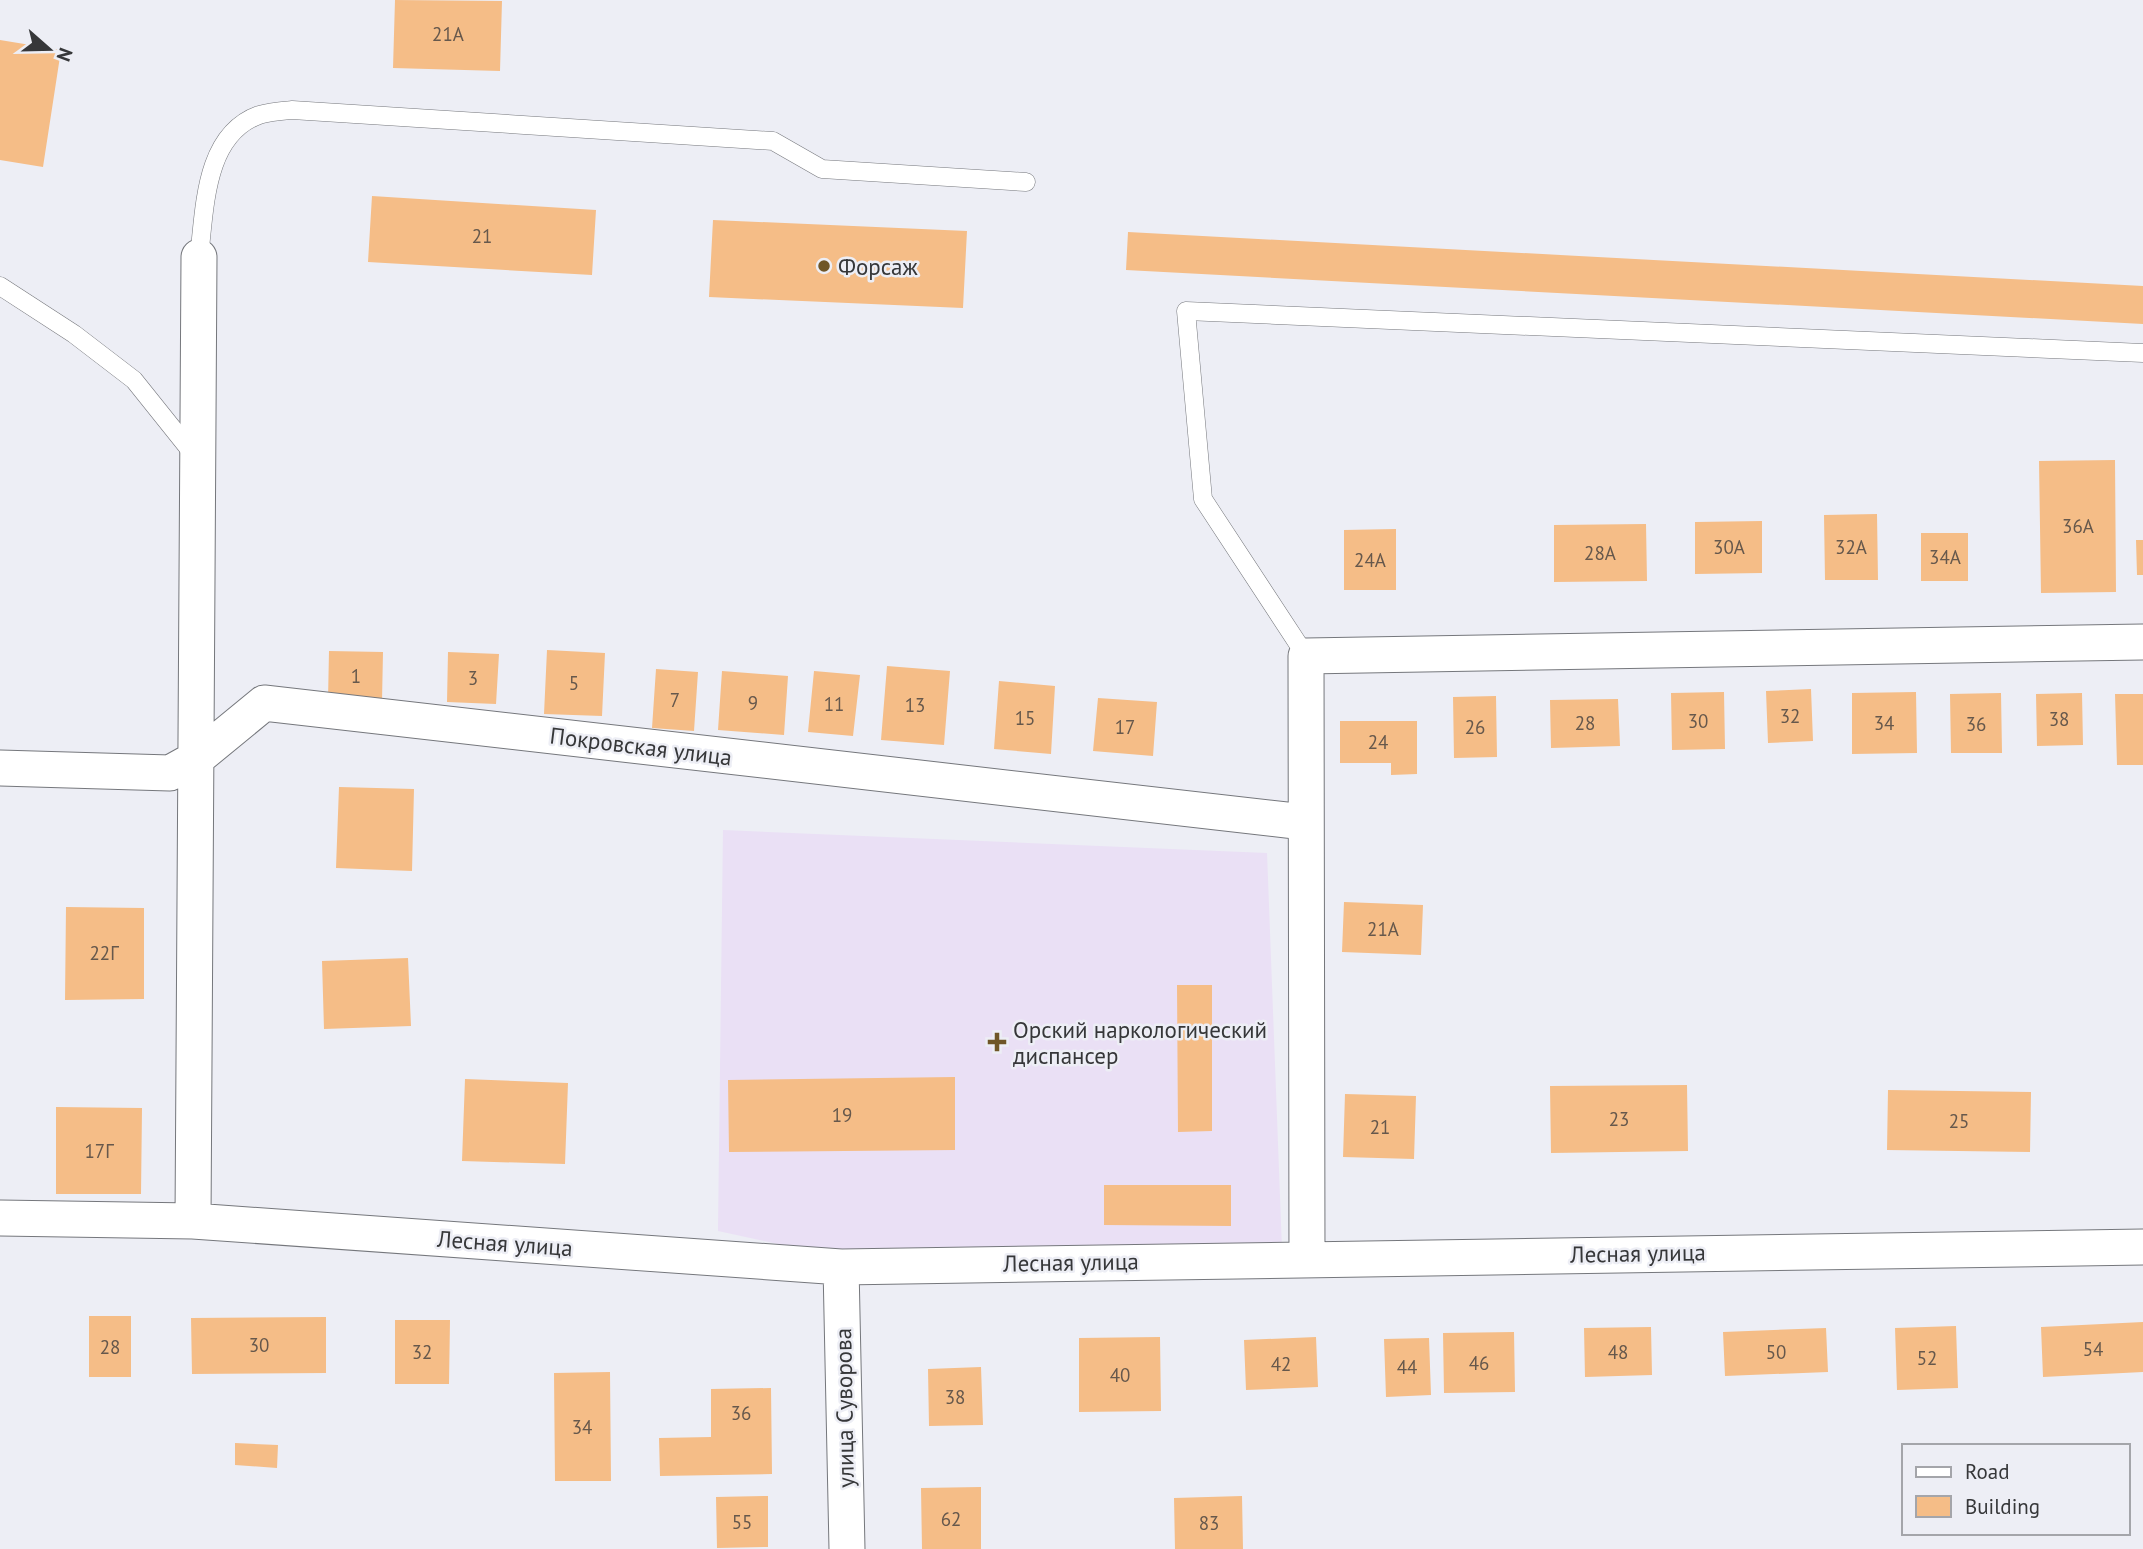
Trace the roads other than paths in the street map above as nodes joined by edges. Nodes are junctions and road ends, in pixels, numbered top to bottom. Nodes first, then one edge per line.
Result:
1 (1026, 182) dead end
2 (199, 257) joint
3 (0, 286) edge
4 (2143, 354) edge
5 (198, 461) junction
6 (2143, 642) edge
7 (1306, 656) junction
8 (197, 758) junction
9 (0, 768) edge
10 (1304, 822) junction
11 (0, 1219) edge
12 (193, 1221) junction
13 (2143, 1247) edge
14 (1307, 1258) junction
15 (841, 1267) junction
16 (847, 1549) edge

1 - 2 lane
2 - 5 street
3 - 5 lane
4 - 7 lane
5 - 8 street
6 - 7 street
7 - 10 street
8 - 9 street, Покровская улица
8 - 10 street, Покровская улица
8 - 12 street
10 - 14 street
11 - 12 street, Лесная улица
12 - 15 street, Лесная улица
13 - 14 street, Лесная улица
14 - 15 street, Лесная улица
15 - 16 street, улица Суворова

